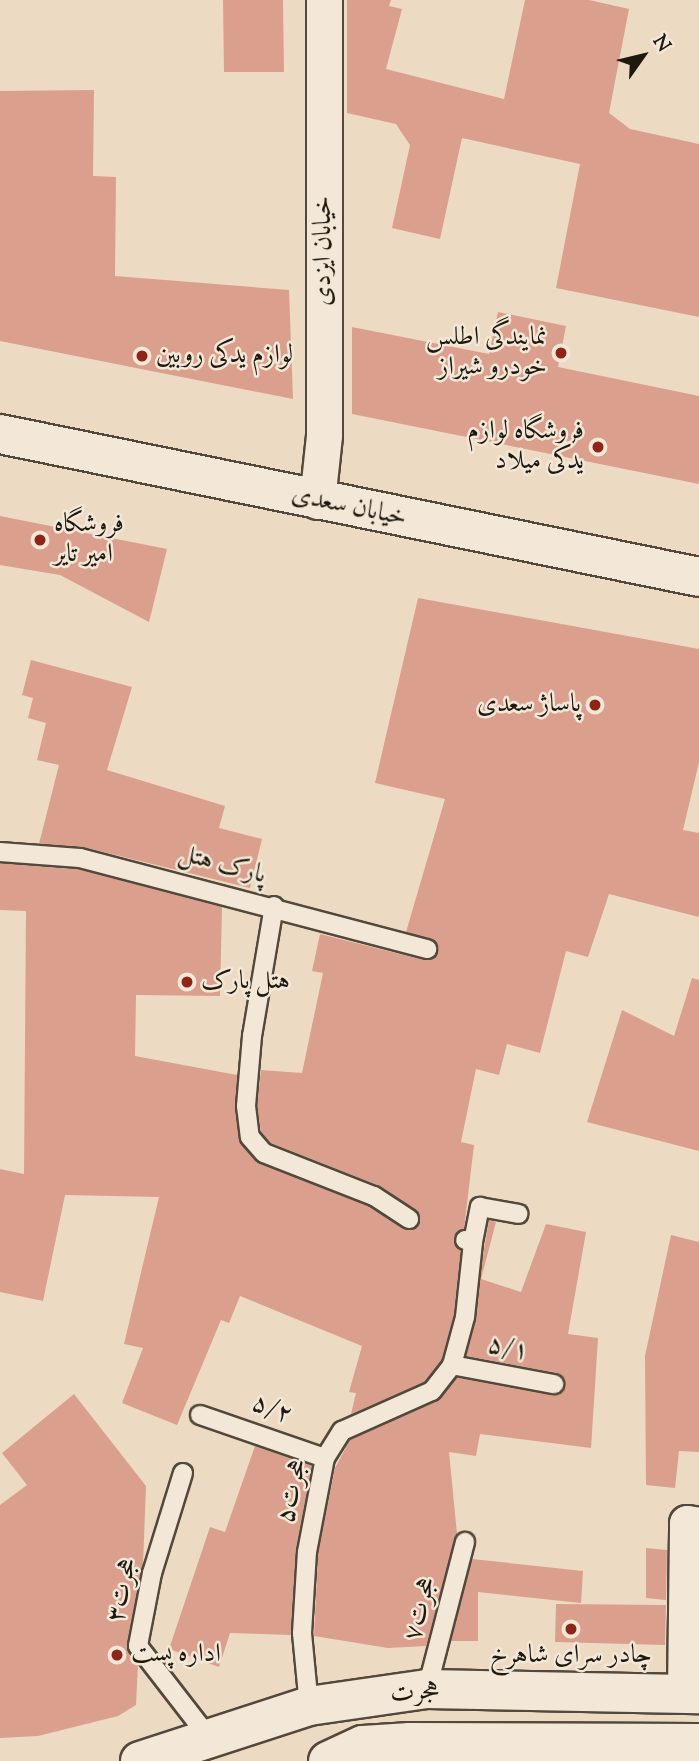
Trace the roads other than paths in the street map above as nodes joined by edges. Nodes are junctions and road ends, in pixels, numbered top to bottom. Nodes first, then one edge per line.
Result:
1 (324, 0) edge
2 (0, 434) edge
3 (317, 501) junction
4 (699, 577) edge
5 (0, 852) edge
6 (274, 906) junction
7 (427, 949) dead end
8 (518, 1214) dead end
9 (410, 1219) dead end
10 (452, 1364) junction
11 (554, 1384) dead end
12 (200, 1415) dead end
13 (325, 1458) junction
14 (183, 1473) dead end
15 (699, 1525) edge
16 (465, 1542) dead end
17 (427, 1689) junction
18 (692, 1694) edge
19 (309, 1706) junction
20 (210, 1739) junction
21 (699, 1743) edge
22 (140, 1761) edge
23 (328, 1761) edge

1 - 3 street, خیابان ایزدی
2 - 3 main road, خیابان سعدی
3 - 4 main road, خیابان سعدی
5 - 6 lane, پارک هتل
6 - 7 lane, پارک هتل
6 - 9 lane
8 - 10 lane, هجرت۵
10 - 11 lane, ۵/۱
10 - 13 lane, هجرت۵
12 - 13 lane, ۵/۲
13 - 19 lane, هجرت۵
14 - 20 lane, هجرت۳
15 - 18 street
16 - 17 lane, هجرت۷
17 - 18 main road, هجرت
17 - 19 main road, هجرت
19 - 20 main road, هجرت
20 - 22 main road, هجرت
21 - 23 main road, هجرت

